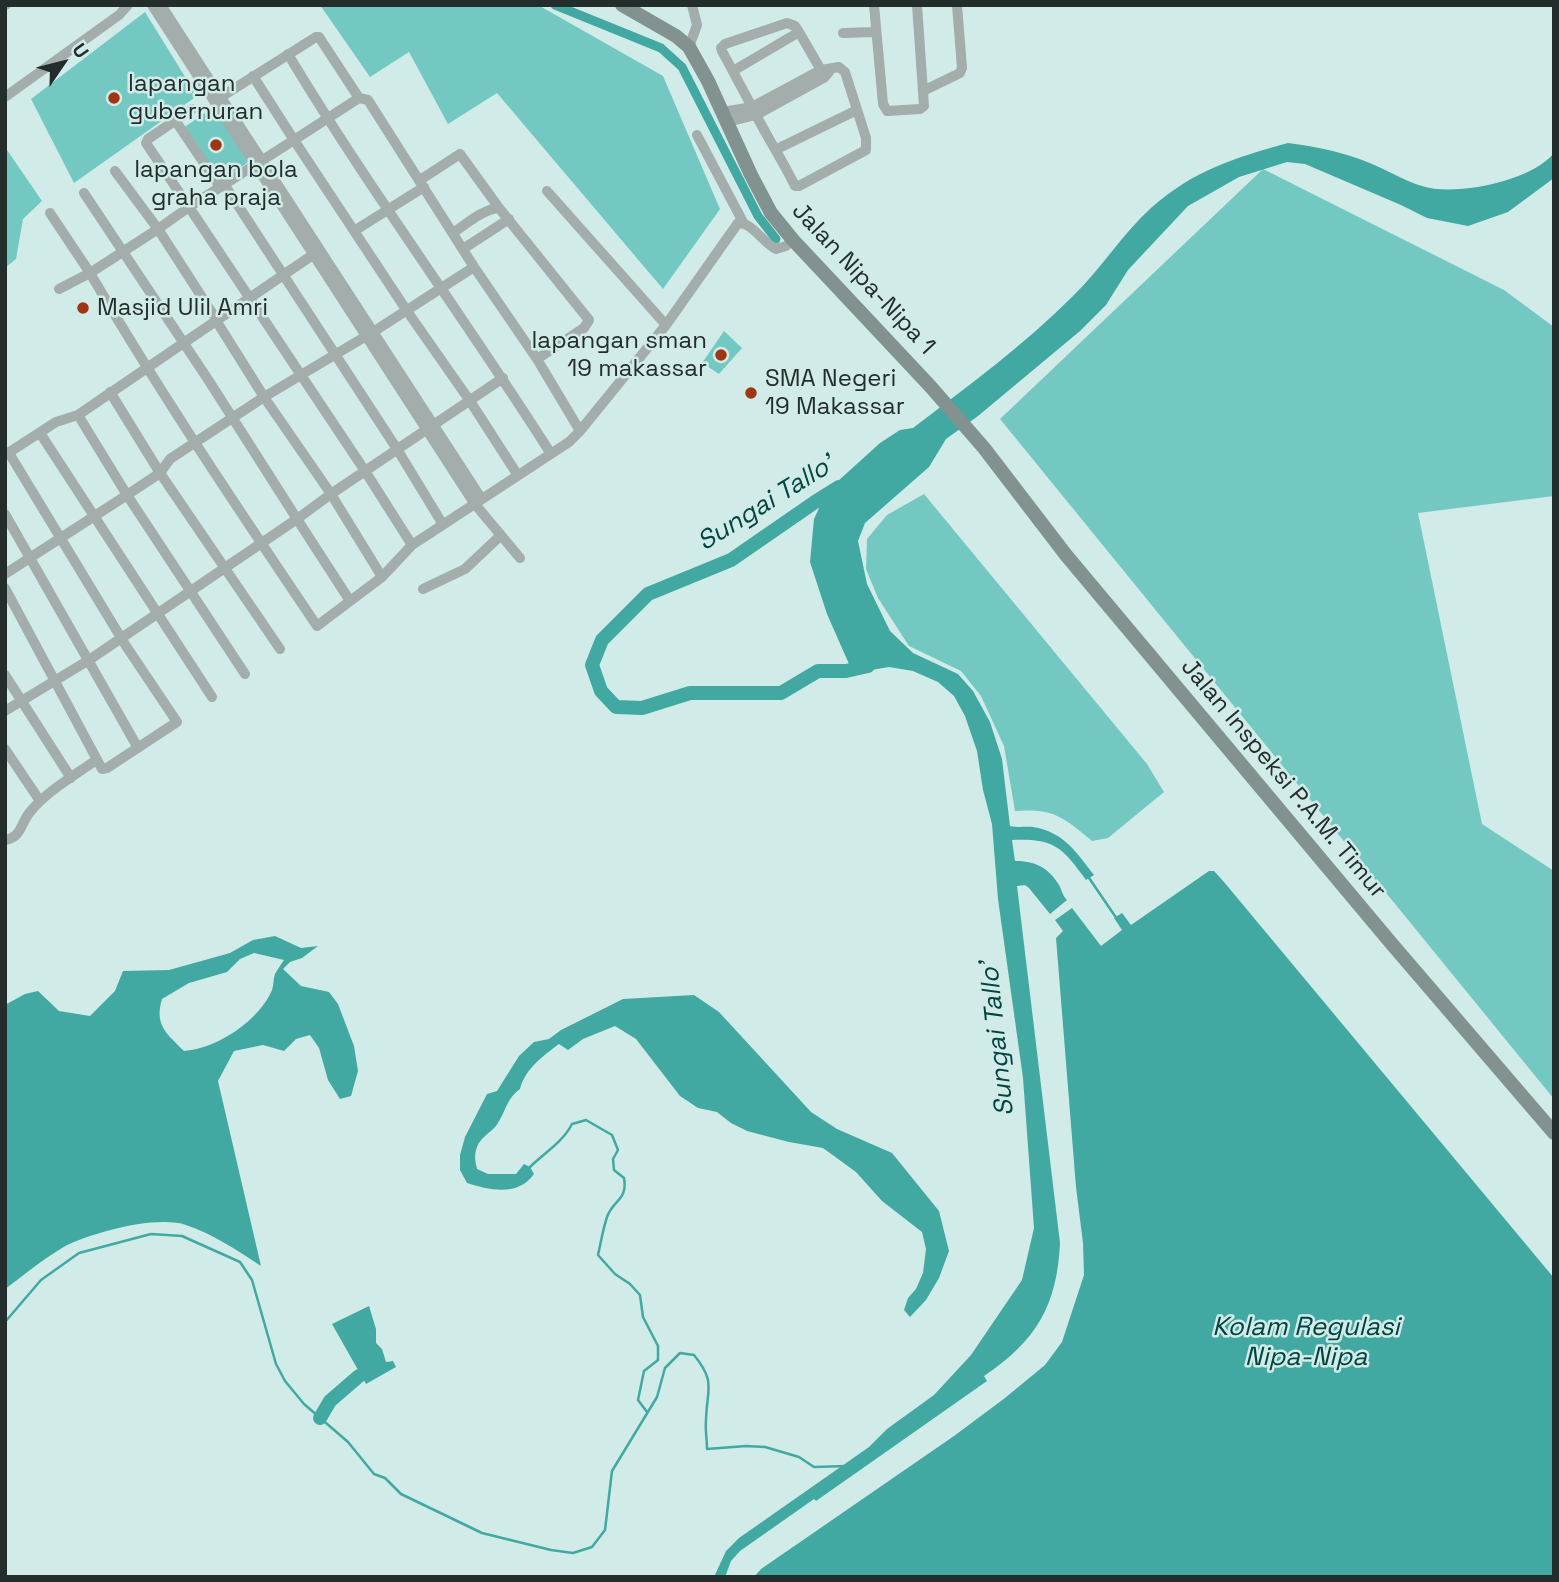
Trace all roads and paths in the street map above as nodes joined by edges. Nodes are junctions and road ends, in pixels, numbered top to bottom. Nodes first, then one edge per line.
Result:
1 (128, 5) edge
2 (152, 5) edge
3 (161, 5) edge
4 (622, 5) edge
5 (692, 5) edge
6 (874, 5) edge
7 (917, 5) edge
8 (957, 5) edge
9 (799, 32) junction
10 (876, 32) junction
11 (844, 33) dead end
12 (689, 47) junction
13 (288, 54) junction
14 (733, 71) junction
15 (826, 72) junction
16 (253, 76) junction
17 (923, 91) junction
18 (221, 96) junction
19 (5, 97) edge
20 (359, 98) junction
21 (192, 109) dead end
22 (857, 110) junction
23 (754, 111) junction
24 (725, 117) junction
25 (327, 118) junction
26 (175, 120) junction
27 (696, 135) dead end
28 (294, 140) junction
29 (777, 149) junction
30 (259, 162) junction
31 (115, 171) dead end
32 (422, 183) junction
33 (222, 185) junction
34 (547, 191) dead end
35 (84, 192) dead end
36 (189, 207) junction
37 (499, 208) junction
38 (386, 210) junction
39 (50, 213) dead end
40 (509, 219) junction
41 (743, 222) junction
42 (158, 229) junction
43 (354, 231) junction
44 (453, 233) junction
45 (793, 240) junction
46 (463, 249) junction
47 (124, 252) junction
48 (317, 252) junction
49 (474, 267) junction
50 (90, 273) junction
51 (284, 275) junction
52 (60, 289) dead end
53 (442, 289) junction
54 (250, 297) junction
55 (407, 311) junction
56 (216, 321) junction
57 (666, 324) junction
58 (370, 334) junction
59 (184, 343) junction
60 (336, 355) junction
61 (537, 359) junction
62 (146, 368) junction
63 (300, 374) junction
64 (503, 379) junction
65 (110, 392) junction
66 (264, 397) junction
67 (470, 401) junction
68 (78, 415) junction
69 (233, 419) junction
70 (431, 427) junction
71 (580, 432) junction
72 (40, 433) junction
73 (197, 442) junction
74 (984, 448) joint
75 (397, 449) junction
76 (7, 454) edge
77 (551, 454) junction
78 (365, 471) junction
79 (160, 473) junction
80 (517, 474) junction
81 (331, 494) junction
82 (127, 495) junction
83 (477, 500) junction
84 (5, 514) edge
85 (94, 517) junction
86 (297, 519) junction
87 (442, 523) junction
88 (500, 536) junction
89 (61, 538) junction
90 (261, 543) junction
91 (411, 545) junction
92 (31, 558) junction
93 (520, 558) dead end
94 (224, 568) junction
95 (5, 574) edge
96 (382, 577) junction
97 (5, 587) edge
98 (423, 589) dead end
99 (191, 591) junction
100 (350, 601) junction
101 (158, 613) junction
102 (121, 638) junction
103 (280, 649) dead end
104 (89, 660) junction
105 (245, 674) dead end
106 (5, 675) edge
107 (56, 680) junction
108 (212, 697) dead end
109 (21, 701) junction
110 (5, 711) edge
111 (5, 748) edge
112 (138, 748) junction
113 (96, 760) junction
114 (71, 778) junction
115 (40, 801) junction
116 (5, 839) edge
117 (1554, 1133) edge

1 - 19 street
2 - 30 street
3 - 18 street
4 - 12 street, Jalan Nipa-Nipa 1
5 - 12 street
6 - 10 street
7 - 17 street
8 - 17 street
9 - 14 street
9 - 14 street
9 - 15 street
10 - 11 street
10 - 17 street
12 - 24 street, Jalan Nipa-Nipa 1
13 - 16 street
13 - 20 street
13 - 25 street
14 - 23 street
15 - 22 street
15 - 23 street
16 - 18 street
16 - 28 street
18 - 30 street
20 - 25 street
20 - 32 street
21 - 26 street
22 - 29 street
22 - 29 street
23 - 24 street
23 - 29 street
24 - 45 street, Jalan Nipa-Nipa 1
25 - 28 street
25 - 38 street
26 - 33 street
26 - 36 street
27 - 41 street
28 - 30 street
28 - 43 street
30 - 33 street
30 - 48 street
31 - 42 street
32 - 37 street
32 - 38 street
32 - 44 street
33 - 36 street
33 - 51 street
34 - 57 street
35 - 47 street
36 - 42 street
36 - 54 street
37 - 40 street
37 - 44 street
38 - 43 street
38 - 53 street
39 - 50 street
40 - 46 street
40 - 61 street
41 - 45 street
41 - 57 street
42 - 47 street
42 - 56 street
43 - 55 street
44 - 46 street
45 - 74 street, Jalan Nipa-Nipa 1
46 - 49 street
47 - 50 street
47 - 59 street
48 - 51 street
48 - 58 street
49 - 53 street
49 - 61 street
50 - 52 street
50 - 62 street
51 - 54 street
51 - 60 street
53 - 55 street
53 - 64 street
54 - 56 street
54 - 63 street
55 - 58 street
55 - 67 street
56 - 59 street
56 - 66 street
57 - 71 street
58 - 60 street
58 - 70 street
59 - 62 street
59 - 69 street
60 - 63 street
60 - 75 street
61 - 71 street
62 - 65 street
62 - 73 street
63 - 66 street
63 - 78 street
64 - 67 street
64 - 77 street
65 - 68 street
65 - 79 street
66 - 69 street
66 - 81 street
67 - 70 street
67 - 80 street
68 - 72 street
68 - 82 street
69 - 73 street
69 - 86 street
70 - 75 street
70 - 83 street
71 - 77 street
72 - 76 street
72 - 85 street
73 - 79 street
73 - 90 street
74 - 117 street, Jalan Inspeksi P.A.M. Timur
75 - 78 street
75 - 87 street
76 - 89 street
77 - 80 street
78 - 81 street
78 - 91 street
79 - 82 street
79 - 94 street
80 - 83 street
81 - 86 street
81 - 96 street
82 - 85 street
82 - 99 street
83 - 87 street
83 - 88 street
84 - 92 street
85 - 89 street
85 - 101 street
86 - 90 street
86 - 100 street
87 - 91 street
88 - 93 street
88 - 98 street
89 - 92 street
89 - 102 street
90 - 94 street
90 - 100 street
91 - 96 street
92 - 95 street
92 - 104 street
94 - 99 street
94 - 103 street
96 - 100 street
97 - 107 street
99 - 101 street
99 - 105 street
101 - 102 street
101 - 108 street
102 - 104 street
102 - 112 street
104 - 107 street
104 - 112 street
106 - 109 street
107 - 109 street
107 - 113 street
109 - 110 street
109 - 114 street
111 - 115 street
112 - 113 street
113 - 114 street
114 - 115 street
115 - 116 street

